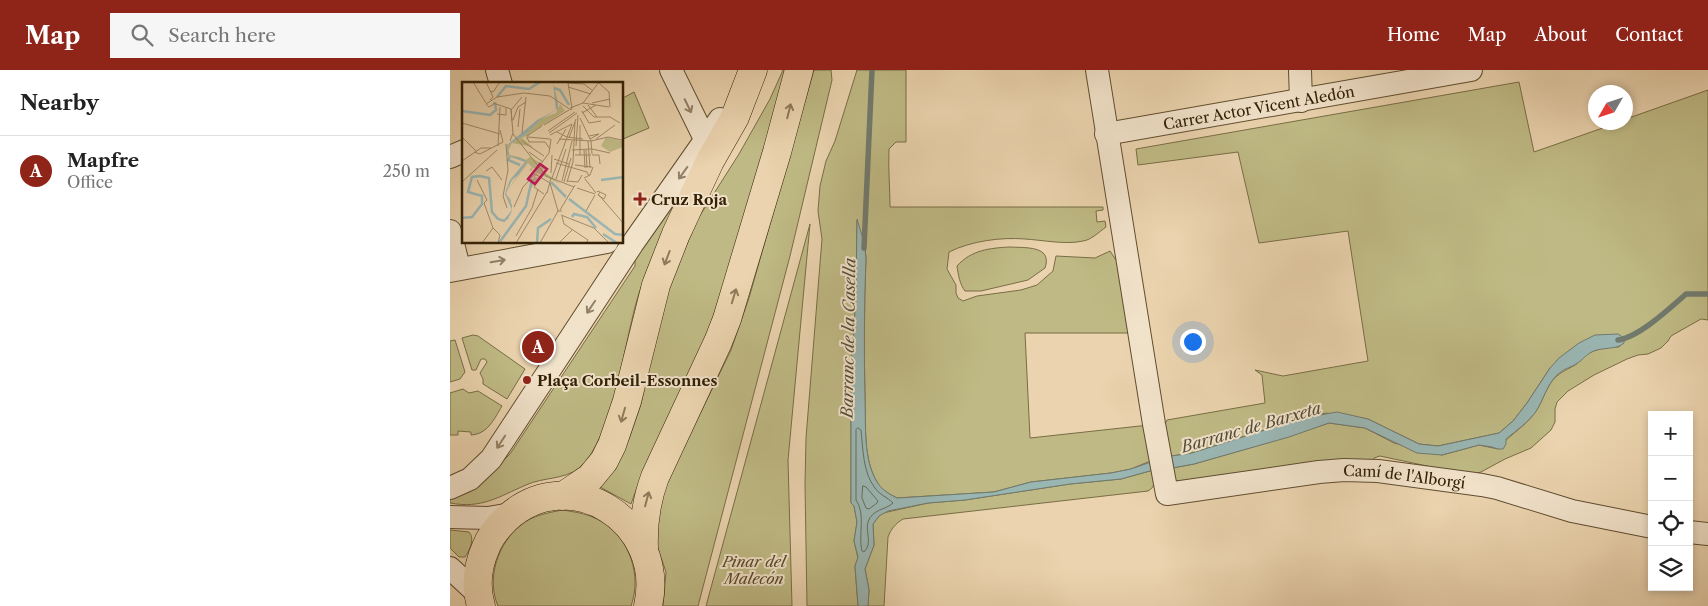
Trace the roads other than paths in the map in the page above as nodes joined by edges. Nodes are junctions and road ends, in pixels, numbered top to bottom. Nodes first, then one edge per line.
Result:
1 (671, 70) edge
2 (740, 70) edge
3 (753, 70) edge
4 (772, 70) edge
5 (800, 70) edge
6 (1097, 70) edge
7 (1300, 70) edge
8 (1472, 70) edge
9 (1301, 101) junction
10 (706, 141) junction
11 (1108, 143) junction
12 (462, 152) edge
13 (450, 157) edge
14 (687, 214) junction
15 (450, 231) edge
16 (628, 243) edge
17 (583, 244) edge
18 (547, 247) edge
19 (454, 270) edge
20 (450, 488) edge
21 (563, 496) junction
22 (511, 514) junction
23 (450, 517) edge
24 (1648, 526) edge
25 (1693, 532) edge
26 (1708, 534) edge
27 (644, 548) junction
28 (450, 568) edge
29 (480, 600) edge
30 (648, 606) edge

1 -> 10 street
2 - 10 street
3 - 14 main road
4 - 14 main road
27 -> 5 main road
6 - 11 street
7 - 9 street
8 - 9 street, Carrer Actor Vicent Aledón
9 - 11 street, Carrer Actor Vicent Aledón
10 -> 16 street
11 - 24 street, Camí de l'Alborgí
12 - 13 street
14 -> 21 main road
15 - 19 street
16 -> 20 street
17 - 18 street
19 -> 18 street
21 - 22 main road
21 - 27 main road
22 - 23 street
22 - 29 main road
25 - 26 street
27 - 30 main road
28 - 29 street

